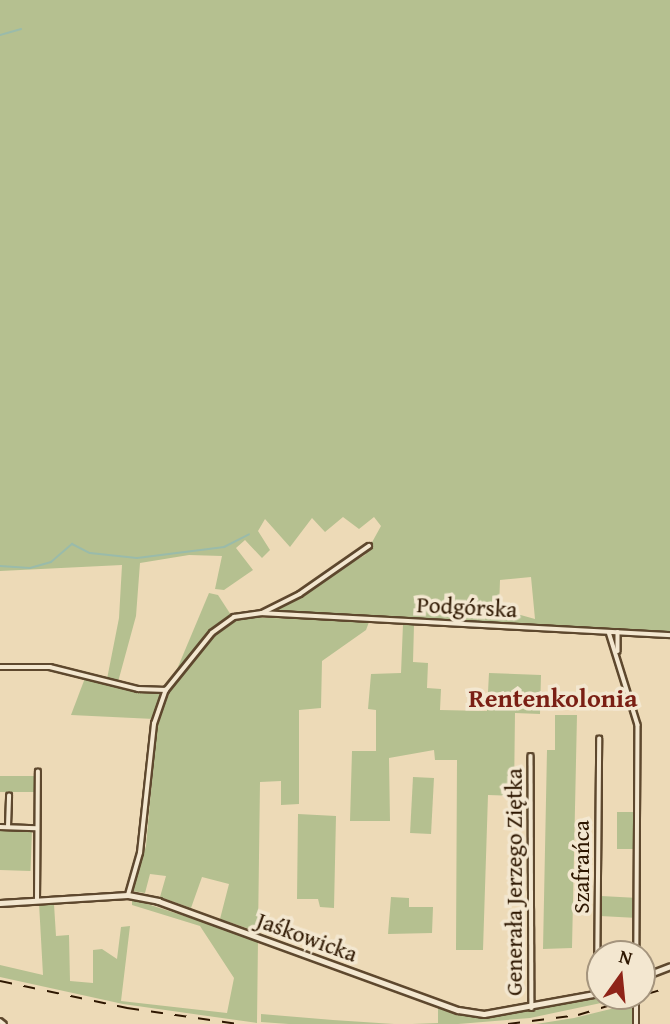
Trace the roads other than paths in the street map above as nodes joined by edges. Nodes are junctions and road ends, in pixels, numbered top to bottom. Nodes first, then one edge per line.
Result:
1 (369, 546) dead end
2 (262, 613) junction
3 (609, 632) junction
4 (618, 632) junction
5 (670, 635) edge
6 (618, 657) junction
7 (0, 667) edge
8 (166, 690) junction
9 (599, 739) dead end
10 (531, 756) dead end
11 (38, 772) dead end
12 (9, 796) dead end
13 (0, 827) edge
14 (8, 827) junction
15 (36, 828) junction
16 (128, 895) junction
17 (37, 901) junction
18 (0, 903) edge
19 (598, 940) edge
20 (637, 940) edge
21 (586, 997) edge
22 (532, 1008) junction

1 - 2 street, Podgórska
2 - 3 street, Podgórska
2 - 8 street, Podgórska
3 - 4 street, Podgórska
3 - 6 street
4 - 5 street, Podgórska
4 - 6 street
6 - 20 street
7 - 8 street
8 - 16 street
9 - 19 street, Szafrańca
10 - 22 street, Generała Jerzego Ziętka
11 - 15 street
12 - 14 street
13 - 14 street
14 - 15 street
15 - 17 street
16 - 17 street, Jaśkowicka
16 - 22 street, Jaśkowicka
17 - 18 street, Jaśkowicka
21 - 22 street, Jaśkowicka

